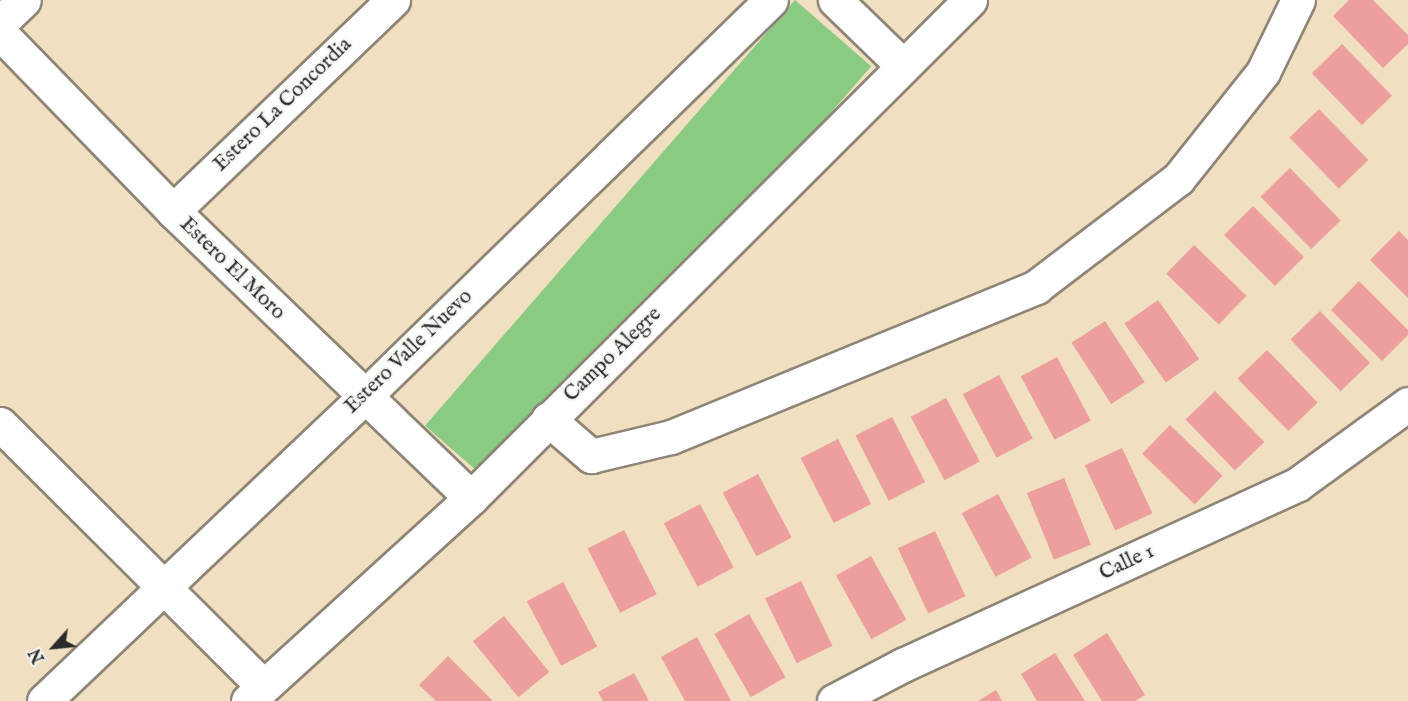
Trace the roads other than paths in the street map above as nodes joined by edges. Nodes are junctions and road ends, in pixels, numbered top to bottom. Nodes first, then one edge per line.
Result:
1 (24, 0) edge
2 (393, 0) edge
3 (771, 0) edge
4 (835, 0) edge
5 (970, 0) edge
6 (1298, 0) edge
7 (0, 23) edge
8 (0, 33) edge
9 (903, 66) junction
10 (172, 211) junction
11 (365, 396) junction
12 (1408, 404) edge
13 (548, 419) junction
14 (0, 424) edge
15 (471, 498) junction
16 (163, 586) junction
17 (255, 694) edge
18 (44, 701) edge
19 (834, 701) edge

1 - 7 street
2 - 10 street, Estero La Concordia
3 - 11 street, Estero Valle Nuevo
4 - 9 street
5 - 9 street, Campo Alegre
6 - 13 street
8 - 10 street, Estero El Moro
9 - 13 street, Campo Alegre
10 - 11 street, Estero El Moro
11 - 15 street, Estero El Moro
11 - 16 street, Estero Valle Nuevo
12 - 19 street, Calle 1
13 - 15 street, Campo Alegre
14 - 16 street
15 - 17 street, Campo Alegre
16 - 17 street
16 - 18 street, Estero Valle Nuevo

